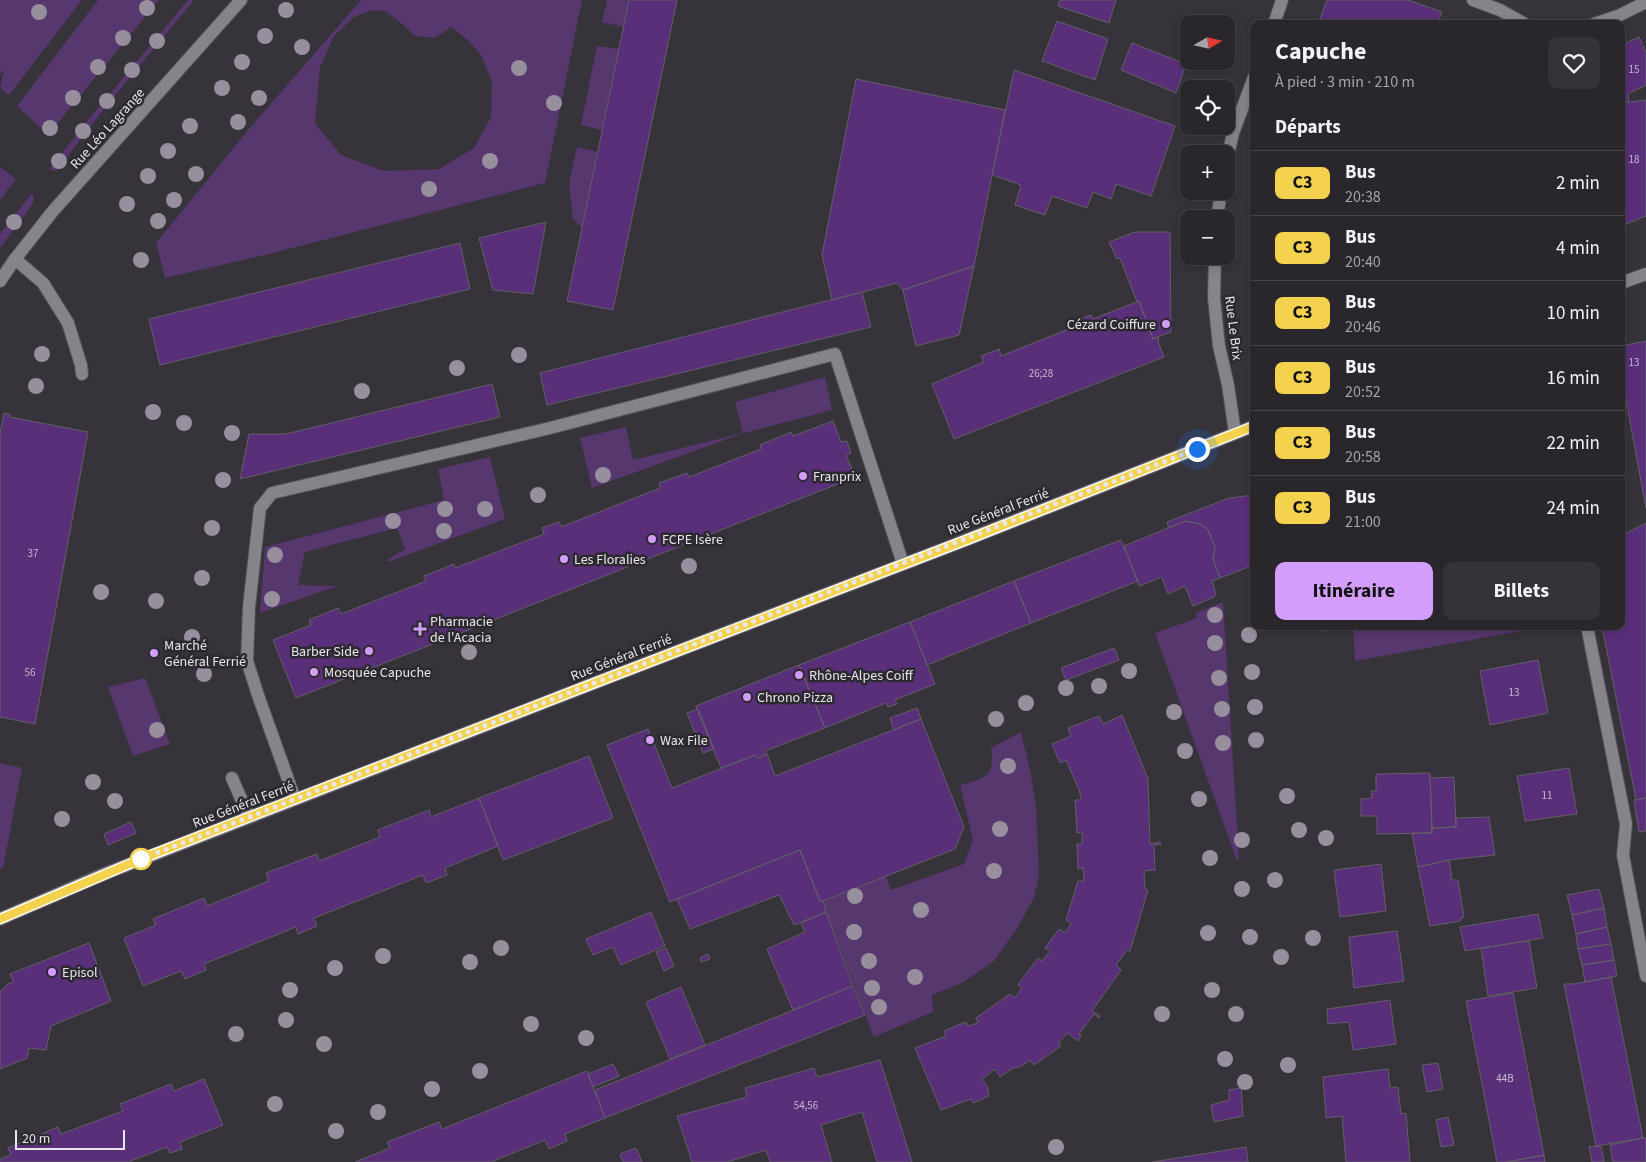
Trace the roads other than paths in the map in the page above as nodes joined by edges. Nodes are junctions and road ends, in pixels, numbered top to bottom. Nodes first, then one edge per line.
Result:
1 (241, 0) edge
2 (1282, 0) edge
3 (1473, 0) edge
4 (1646, 2) edge
5 (1275, 20) edge
6 (1518, 20) edge
7 (1606, 20) edge
8 (1250, 88) edge
9 (1230, 145) edge
10 (15, 259) junction
11 (1214, 265) edge
12 (1646, 274) edge
13 (0, 281) edge
14 (1625, 282) edge
15 (82, 374) dead end
16 (1250, 427) edge
17 (1235, 433) junction
18 (903, 564) junction
19 (1588, 630) edge
20 (232, 778) dead end
21 (295, 800) junction
22 (249, 817) junction
23 (0, 919) edge
24 (1646, 976) edge

1 - 10 street, Rue Léo Lagrange
2 - 5 street
3 - 6 street
4 - 7 street
8 - 9 street
10 - 13 street, Rue Léo Lagrange
10 - 15 street
11 - 17 street, Rue Le Brix
12 - 14 street
16 - 17 street, Rue Général Ferrié
17 - 18 street, Rue Général Ferrié
18 - 21 street, Rue Général Ferrié
18 - 21 street
19 - 24 street
20 - 22 street
21 - 22 street, Rue Général Ferrié
22 - 23 street, Rue Général Ferrié

